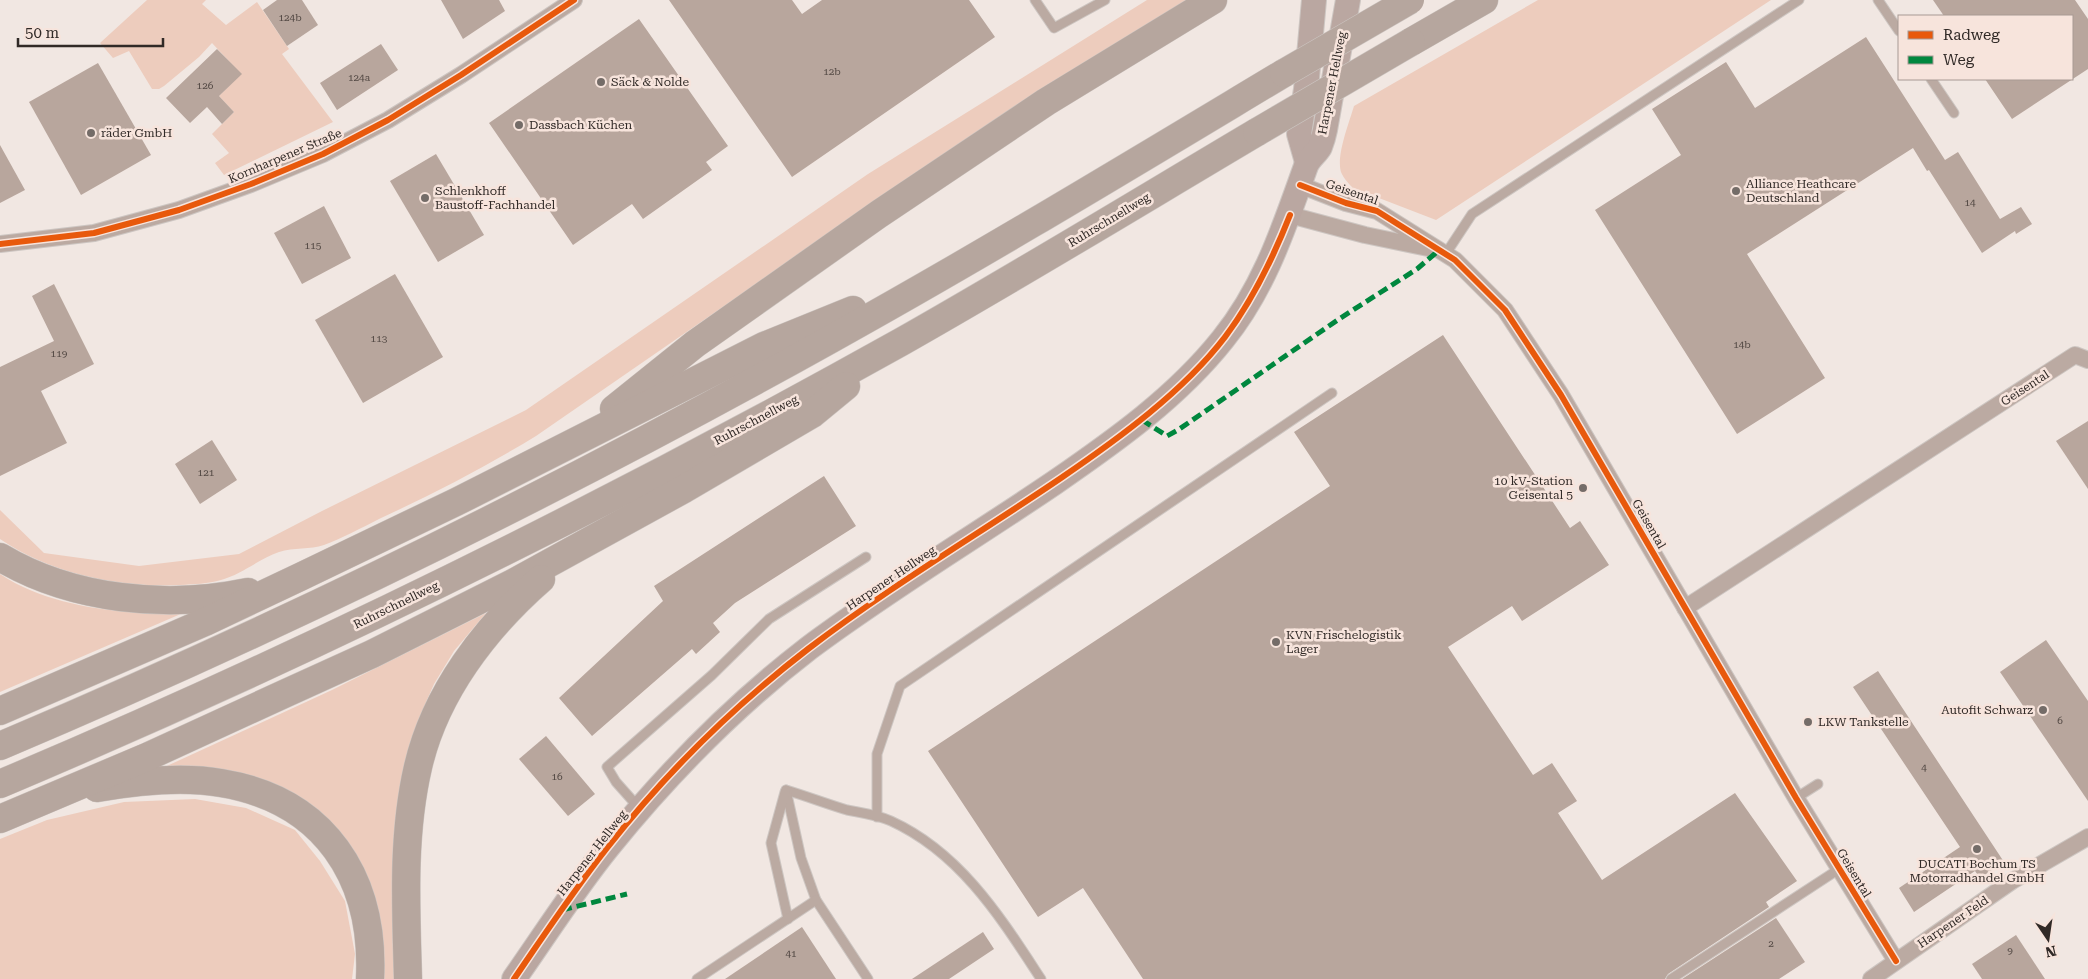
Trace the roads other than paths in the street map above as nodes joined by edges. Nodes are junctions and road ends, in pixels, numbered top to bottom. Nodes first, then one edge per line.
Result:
1 (574, 0) edge
2 (1035, 0) edge
3 (1105, 0) edge
4 (1213, 0) edge
5 (1314, 0) edge
6 (1410, 0) edge
7 (1484, 0) edge
8 (1799, 0) edge
9 (1878, 0) edge
10 (1343, 6) edge
11 (1898, 30) edge
12 (1932, 80) edge
13 (1954, 113) dead end
14 (1307, 162) junction
15 (1300, 185) junction
16 (1290, 215) junction
17 (0, 244) edge
18 (1441, 253) junction
19 (976, 257) junction
20 (904, 340) junction
21 (2088, 360) edge
22 (1332, 393) dead end
23 (548, 456) junction
24 (604, 534) junction
25 (0, 557) edge
26 (866, 557) dead end
27 (300, 577) junction
28 (1686, 608) junction
29 (0, 711) edge
30 (0, 746) edge
31 (0, 784) edge
32 (1818, 784) dead end
33 (786, 790) junction
34 (1796, 798) junction
35 (640, 810) junction
36 (8, 815) edge
37 (876, 817) junction
38 (2088, 837) edge
39 (1839, 869) junction
40 (816, 900) junction
41 (788, 919) junction
42 (1896, 961) junction
43 (370, 979) edge
44 (408, 979) edge
45 (514, 979) edge
46 (697, 979) edge
47 (868, 979) edge
48 (1041, 979) edge
49 (1671, 979) edge
50 (1872, 979) edge

1 - 17 street, Kornharpener Straße
2 - 3 lane
4 - 23 highway
5 - 14 main road, Harpener Hellweg
6 - 19 highway, bridge
7 - 20 highway, Ruhrschnellweg, bridge
8 - 18 lane
9 - 11 lane
10 - 14 main road, Harpener Hellweg
12 - 13 lane
14 - 15 main road, Harpener Hellweg
15 - 16 main road, Harpener Hellweg
15 - 18 street, Geisental
16 - 18 street, Geisental
16 - 35 main road, Harpener Hellweg
18 - 28 street, Geisental
19 - 23 highway
19 - 30 highway
20 - 24 highway
20 - 31 highway, Ruhrschnellweg
21 - 28 street, Geisental
22 - 37 lane
23 - 27 highway
24 - 36 highway
24 - 44 highway
25 - 27 highway
26 - 35 lane
27 - 29 highway
28 - 34 street, Geisental
32 - 34 lane
33 - 37 lane
33 - 40 lane
33 - 41 lane
34 - 39 street, Geisental
35 - 45 main road, Harpener Hellweg
36 - 43 highway
37 - 48 lane
38 - 42 street, Harpener Feld
39 - 42 street, Geisental
39 - 49 lane
40 - 41 lane
40 - 47 lane
41 - 46 lane
42 - 50 street, Harpener Feld

